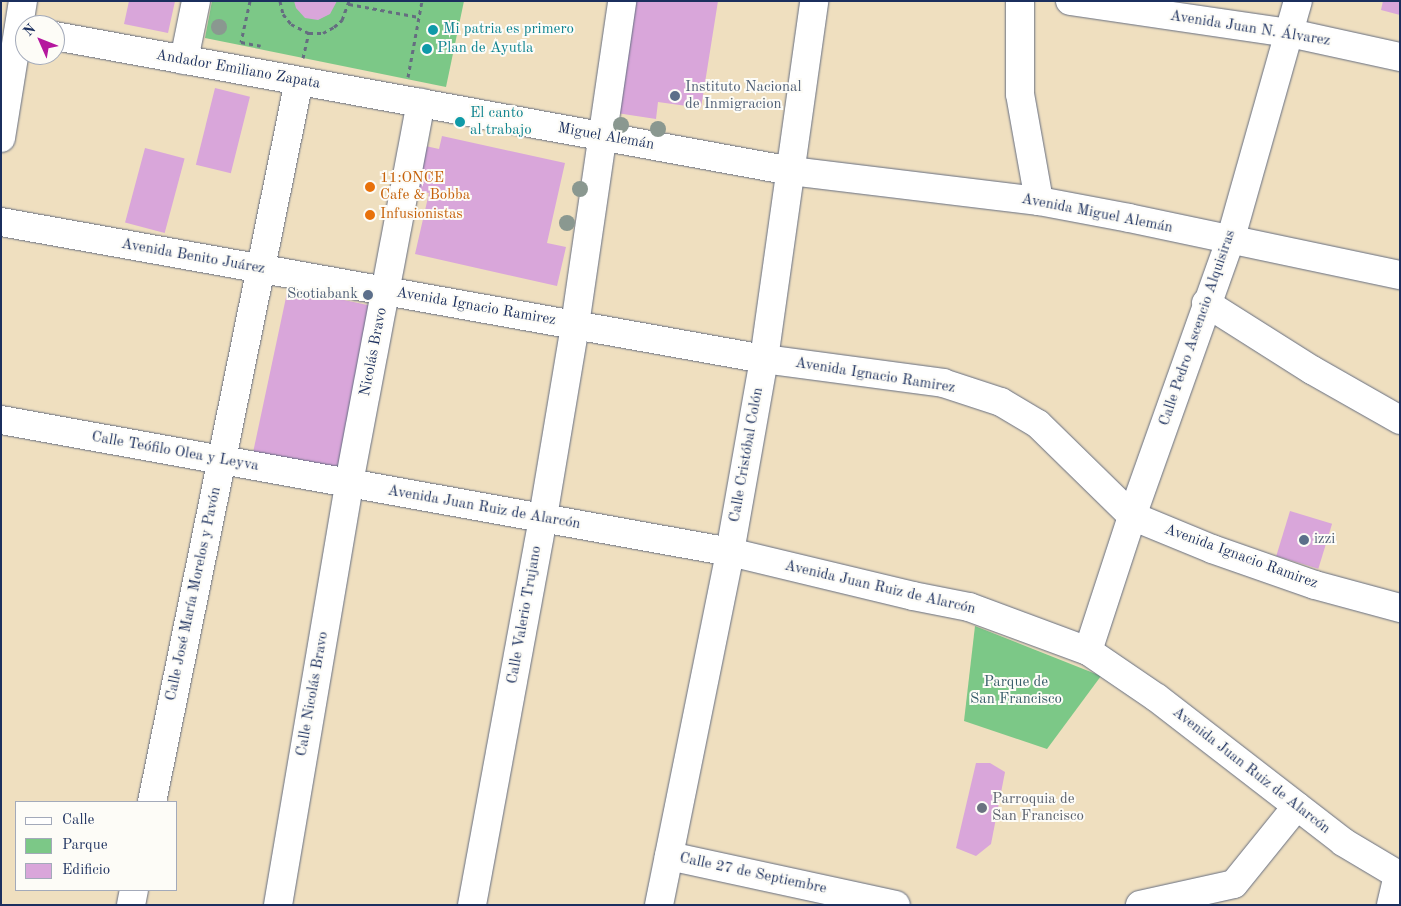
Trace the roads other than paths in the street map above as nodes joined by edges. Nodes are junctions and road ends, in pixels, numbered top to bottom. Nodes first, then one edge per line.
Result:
1 (23, 1) edge
2 (196, 1) edge
3 (622, 1) edge
4 (814, 1) edge
5 (1020, 1) edge
6 (1070, 1) edge
7 (1298, 1) edge
8 (19, 15) edge
9 (15, 28) edge
10 (1290, 33) junction
11 (65, 38) edge
12 (1400, 57) edge
13 (184, 60) junction
14 (299, 81) junction
15 (408, 88) junction
16 (602, 136) junction
17 (1, 138) edge
18 (791, 171) junction
19 (1039, 201) junction
20 (1, 222) edge
21 (1230, 241) junction
22 (261, 269) junction
23 (1400, 275) edge
24 (385, 290) junction
25 (1206, 303) junction
26 (575, 325) junction
27 (764, 359) junction
28 (1, 420) edge
29 (1400, 420) edge
30 (222, 460) junction
31 (349, 484) junction
32 (1132, 516) junction
33 (543, 518) junction
34 (730, 552) junction
35 (1400, 608) edge
36 (1088, 651) junction
37 (152, 801) edge
38 (1297, 806) junction
39 (669, 856) junction
40 (1399, 875) edge
41 (134, 891) edge
42 (1224, 897) edge
43 (131, 905) edge
44 (278, 905) edge
45 (472, 905) edge
46 (659, 905) edge
47 (896, 905) edge
48 (1140, 905) edge
49 (1391, 905) edge

1 - 8 street
2 - 13 street
3 - 16 street, Calle Valerio Trujano
4 - 18 street, Calle Cristóbal Colón
5 - 19 street
6 - 10 street, Avenida Juan N. Álvarez
7 - 10 street, Calle Pedro Ascencio Alquisiras
9 - 17 street
10 - 12 street, Avenida Juan N. Álvarez
10 - 21 street, Calle Pedro Ascencio Alquisiras
11 - 13 street, Andador Emiliano Zapata
13 - 14 street, Andador Emiliano Zapata
14 - 15 street, Andador Emiliano Zapata
14 - 22 street, Calle José María Morelos y Pavón
15 - 16 street, Miguel Alemán
15 - 24 street, Nicolás Bravo
16 - 18 street, Miguel Alemán
16 - 26 street, Calle Valerio Trujano
18 - 19 street, Avenida Miguel Alemán
18 - 27 street, Calle Cristóbal Colón
19 - 21 street, Avenida Miguel Alemán
20 - 22 street, Avenida Benito Juárez
21 - 23 street, Avenida Miguel Alemán
21 - 25 street, Calle Pedro Ascencio Alquisiras
22 - 24 street, Avenida Benito Juárez
22 - 30 street, Calle José María Morelos y Pavón
24 - 26 street, Avenida Ignacio Ramirez
24 - 31 street, Nicolás Bravo
25 - 29 street
25 - 32 street, Calle Pedro Ascencio Alquisiras
26 - 27 street, Avenida Ignacio Ramirez
26 - 33 street, Calle Valerio Trujano
27 - 32 street, Avenida Ignacio Ramirez
27 - 34 street, Calle Cristóbal Colón
28 - 30 street, Calle Teófilo Olea y Leyva
30 - 31 street, Calle Teófilo Olea y Leyva
30 - 37 street, Calle José María Morelos y Pavón
31 - 33 street, Avenida Juan Ruiz de Alarcón
31 - 44 street, Calle Nicolás Bravo
32 - 35 street, Avenida Ignacio Ramirez
32 - 36 street, Calle Pedro Ascencio Alquisiras
33 - 34 street, Avenida Juan Ruiz de Alarcón
33 - 45 street, Calle Valerio Trujano
34 - 36 street, Avenida Juan Ruiz de Alarcón
34 - 39 street, Calle Cristóbal Colón
36 - 38 street, Avenida Juan Ruiz de Alarcón
38 - 40 street, Avenida Juan Ruiz de Alarcón
38 - 42 street
39 - 46 street, Calle Cristóbal Colón
39 - 47 street, Calle 27 de Septiembre
40 - 49 street
41 - 43 street
42 - 48 street

